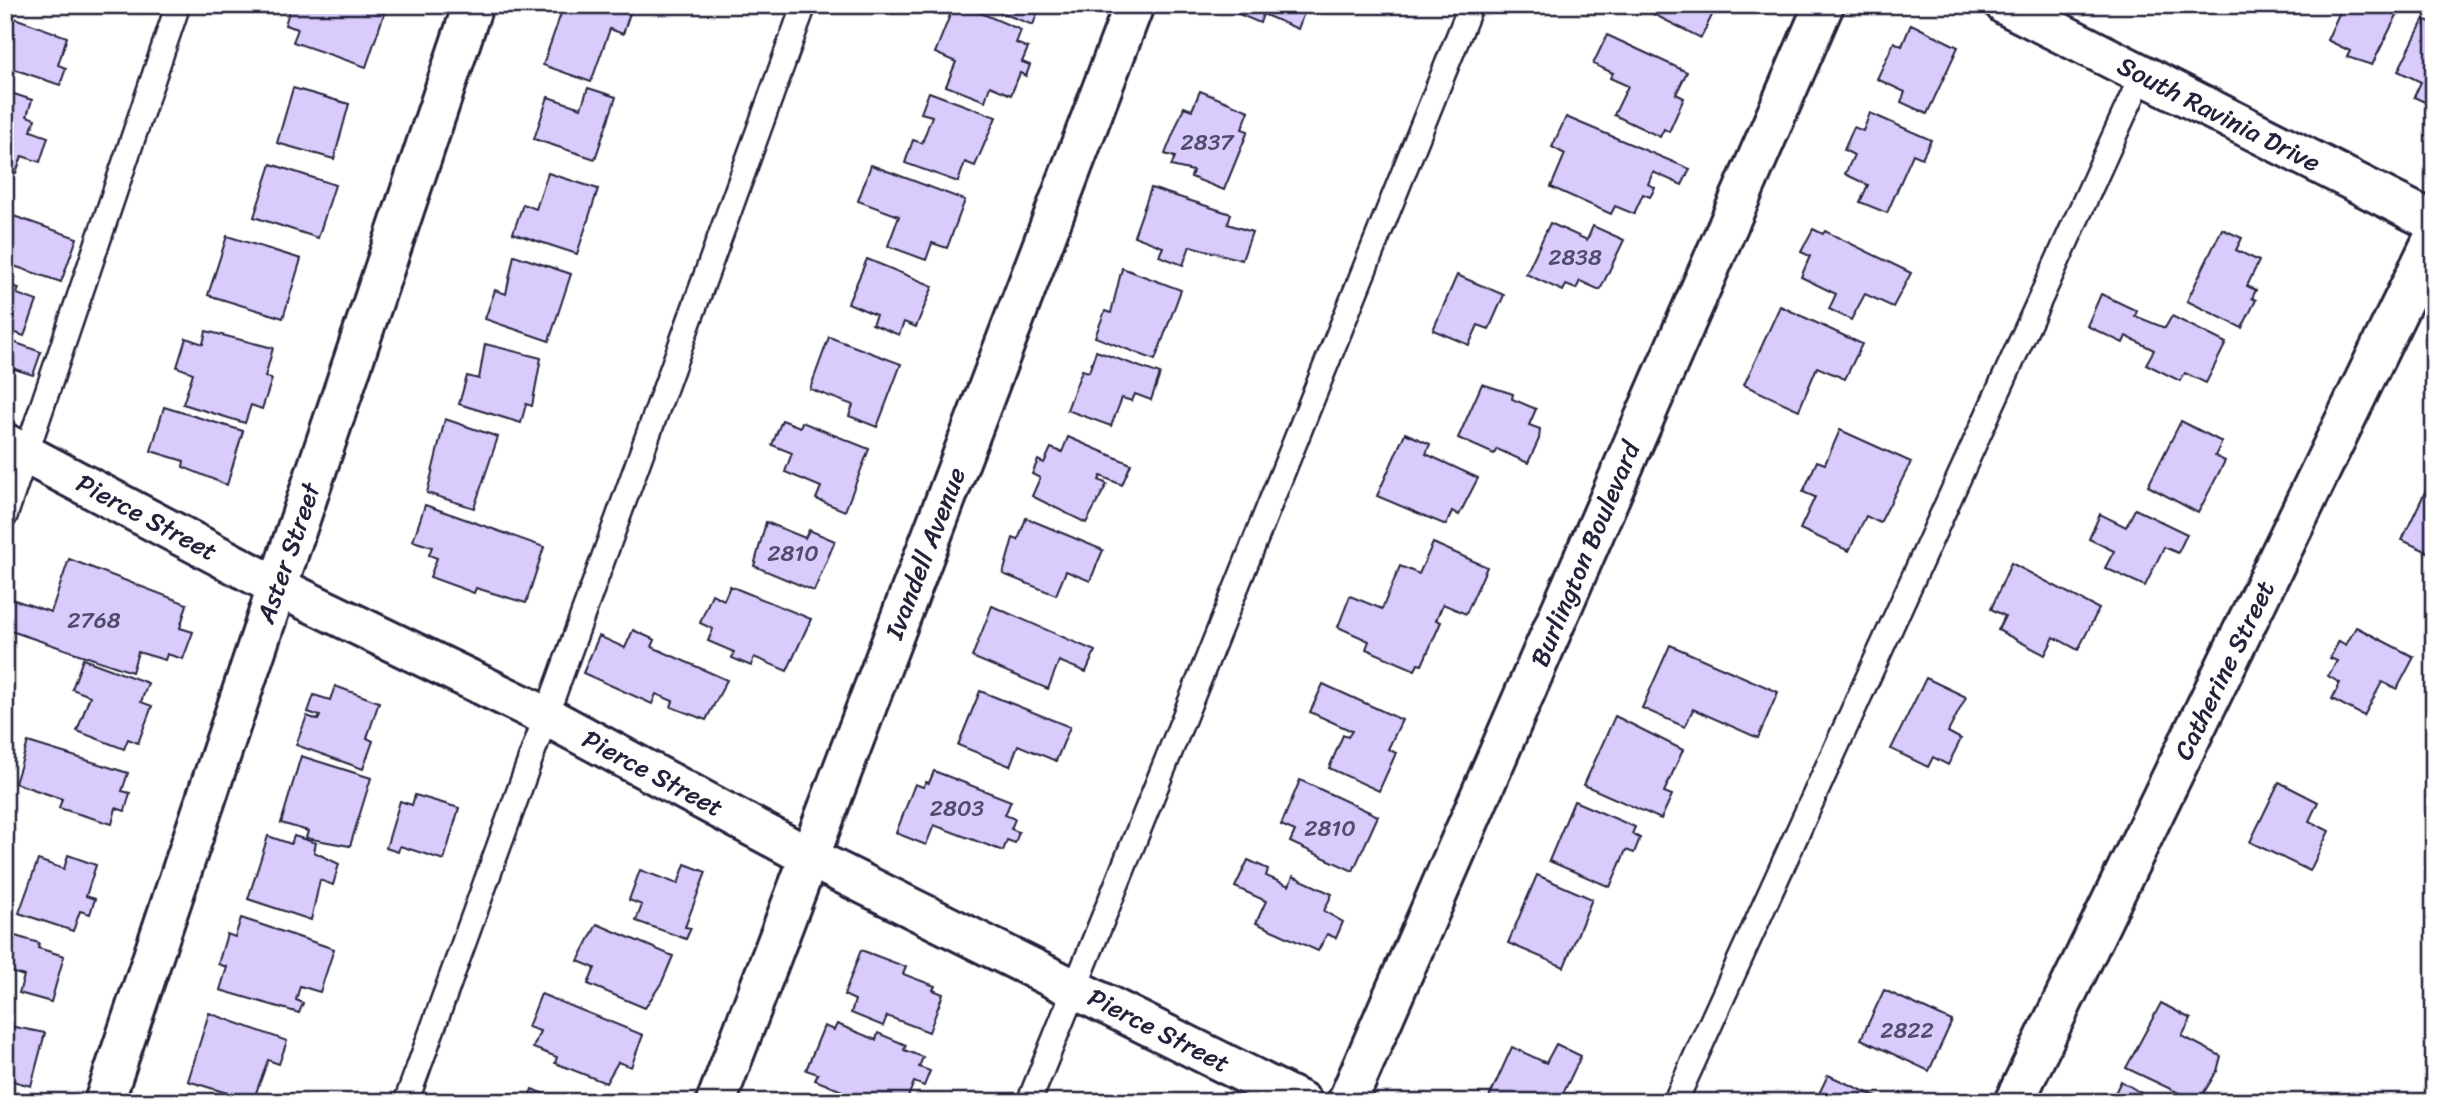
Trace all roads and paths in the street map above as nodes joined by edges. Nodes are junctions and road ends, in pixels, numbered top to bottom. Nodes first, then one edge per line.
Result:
1 (178, 5) edge
2 (473, 5) edge
3 (804, 5) edge
4 (1134, 5) edge
5 (1471, 5) edge
6 (1824, 5) edge
7 (2005, 5) edge
8 (2142, 75) junction
9 (2434, 222) edge
10 (2434, 237) edge
11 (16, 448) edge
12 (5, 516) edge
13 (276, 586) junction
14 (546, 716) junction
15 (809, 857) junction
16 (1075, 988) junction
17 (104, 1102) edge
18 (406, 1102) edge
19 (716, 1102) edge
20 (1029, 1102) edge
21 (1302, 1102) edge
22 (1347, 1102) edge
23 (1675, 1102) edge
24 (2014, 1102) edge

1 - 11 lane
2 - 13 street, Aster Street
3 - 14 lane
4 - 15 street, Ivandell Avenue
5 - 16 lane
6 - 22 street, Burlington Boulevard
7 - 8 street, South Ravinia Drive
8 - 9 street, South Ravinia Drive
8 - 23 lane
10 - 24 street, Catherine Street
11 - 12 lane
11 - 13 street, Pierce Street
13 - 14 street, Pierce Street
13 - 17 street, Aster Street
14 - 15 street, Pierce Street
14 - 18 lane
15 - 16 street, Pierce Street
15 - 19 street, Ivandell Avenue
16 - 20 lane
16 - 21 street, Pierce Street

